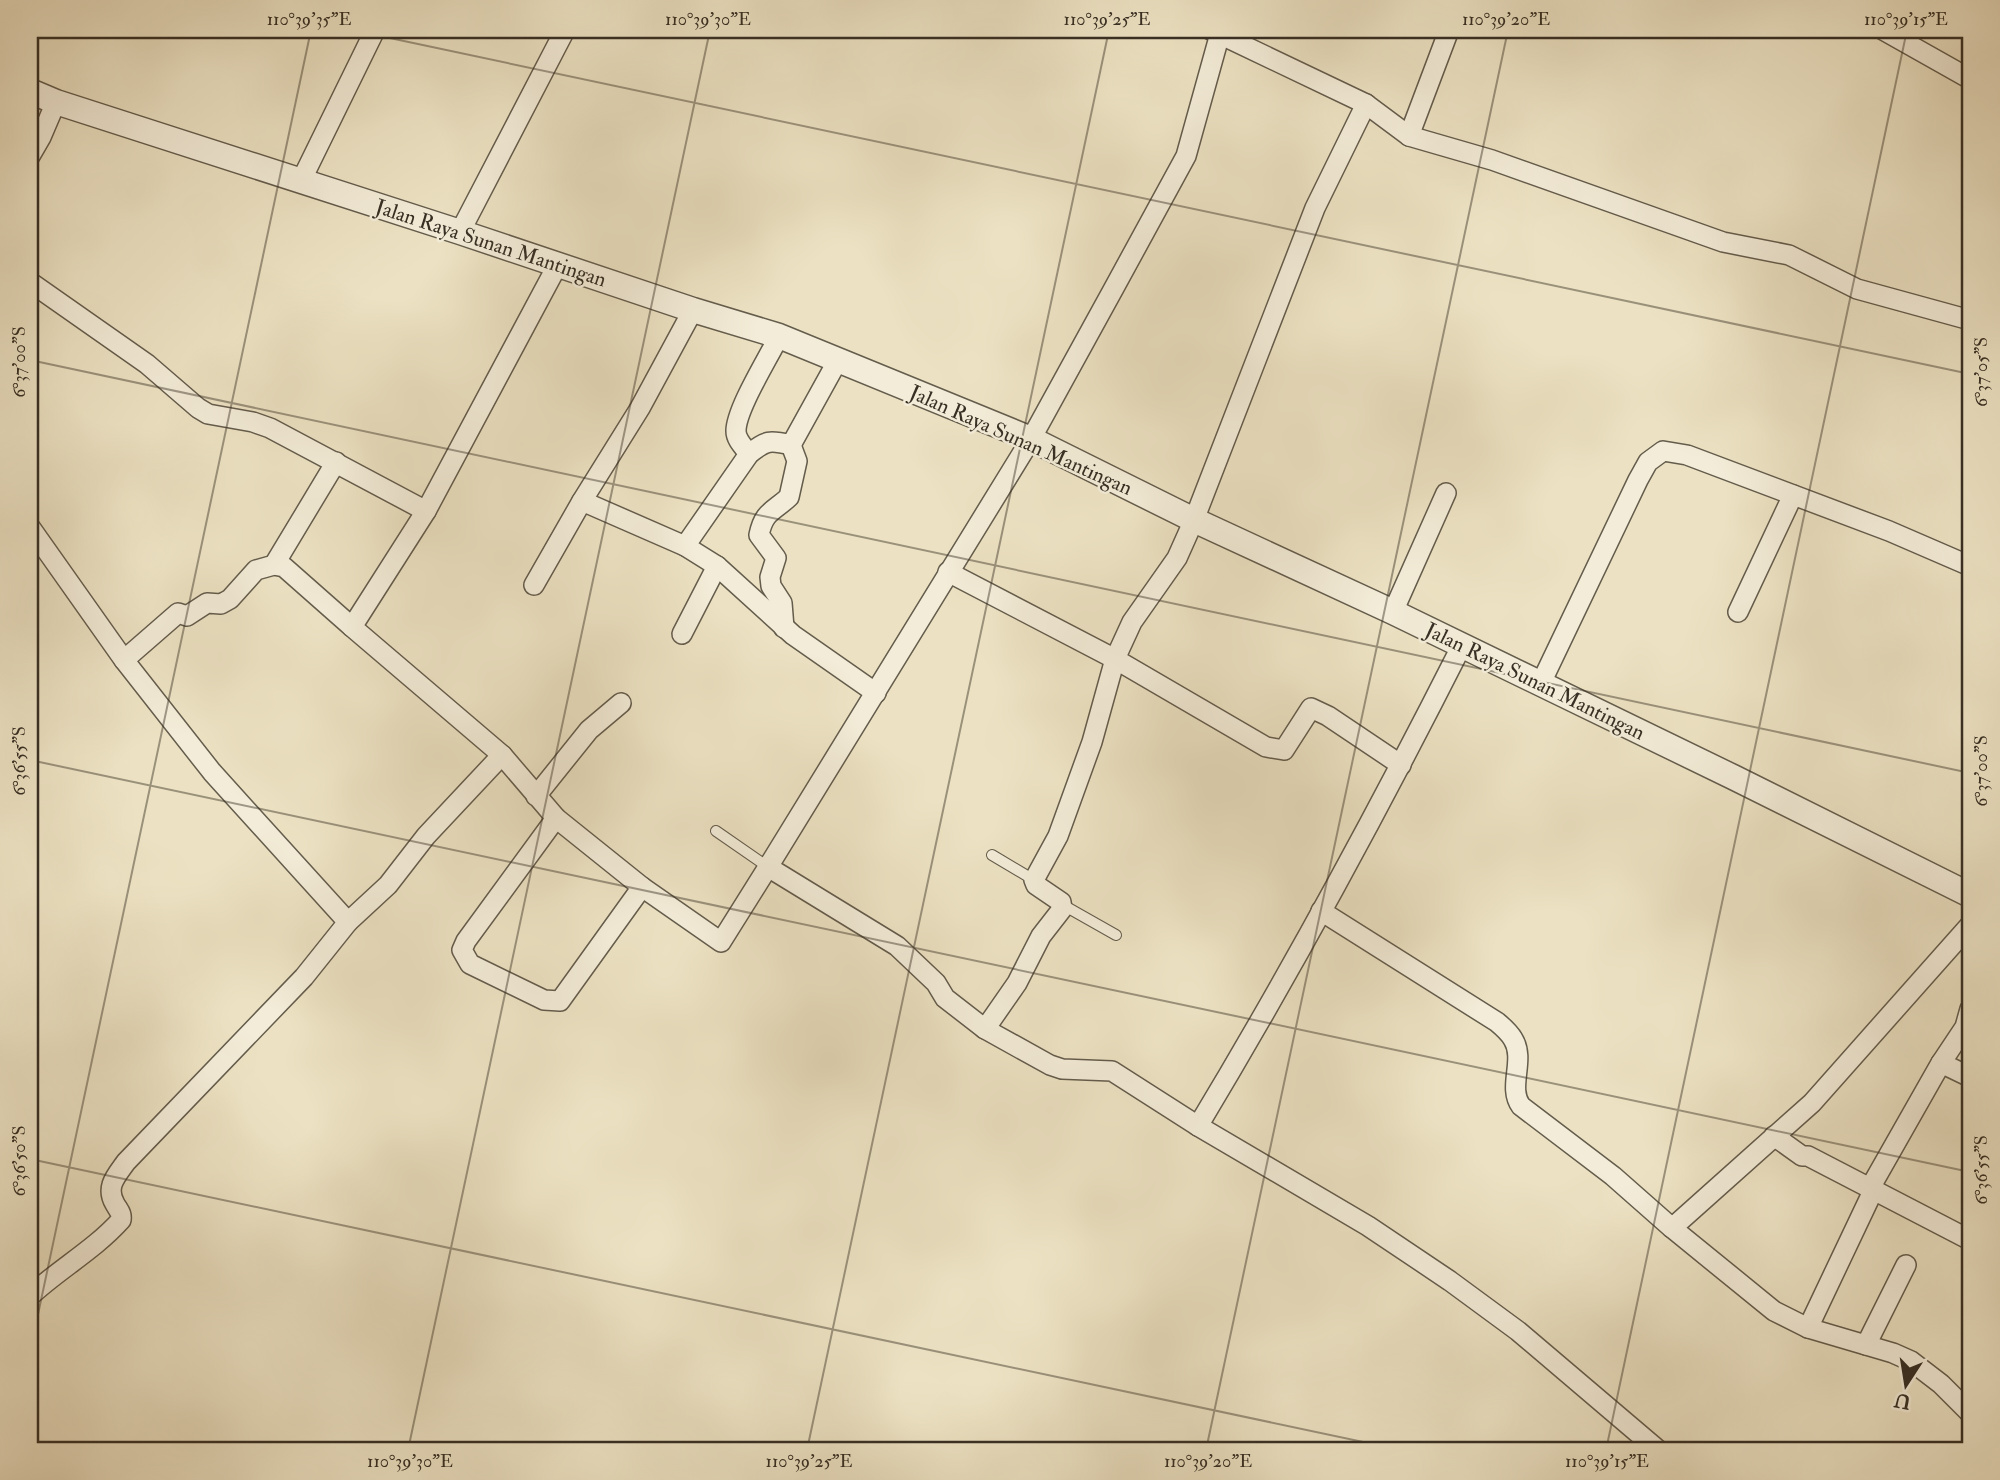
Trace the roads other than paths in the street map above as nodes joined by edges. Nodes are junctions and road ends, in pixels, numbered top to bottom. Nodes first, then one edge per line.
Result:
1 (375, 30) edge
2 (565, 30) edge
3 (1449, 30) edge
4 (1883, 30) edge
5 (1217, 31) edge
6 (1970, 79) edge
7 (30, 91) edge
8 (56, 102) junction
9 (1366, 104) junction
10 (1409, 136) junction
11 (30, 156) edge
12 (301, 181) junction
13 (460, 232) junction
14 (557, 266) junction
15 (30, 282) edge
16 (693, 310) junction
17 (1970, 320) edge
18 (779, 336) junction
19 (838, 360) junction
20 (1031, 439) junction
21 (790, 445) junction
22 (749, 454) junction
23 (336, 462) junction
24 (1446, 493) dead end
25 (1793, 495) junction
26 (582, 501) junction
27 (426, 511) junction
28 (1194, 520) junction
29 (30, 527) edge
30 (685, 546) junction
31 (274, 565) junction
32 (717, 566) junction
33 (1970, 566) edge
34 (948, 572) junction
35 (534, 585) dead end
36 (1393, 612) junction
37 (1738, 612) dead end
38 (352, 627) junction
39 (784, 628) junction
40 (682, 634) dead end
41 (1461, 647) junction
42 (1115, 659) junction
43 (124, 660) junction
44 (1541, 683) junction
45 (876, 693) junction
46 (621, 703) dead end
47 (502, 755) junction
48 (1401, 765) junction
49 (536, 796) junction
50 (556, 818) junction
51 (716, 831) dead end
52 (992, 855) dead end
53 (768, 867) junction
54 (1034, 880) junction
55 (642, 887) junction
56 (1970, 895) edge
57 (1062, 905) junction
58 (1321, 911) junction
59 (348, 922) junction
60 (1970, 925) edge
61 (1116, 935) dead end
62 (1970, 1009) edge
63 (985, 1029) junction
64 (1941, 1063) junction
65 (1970, 1077) edge
66 (1198, 1126) junction
67 (1774, 1136) junction
68 (1873, 1191) junction
69 (1672, 1228) junction
70 (1970, 1240) edge
71 (1906, 1265) dead end
72 (30, 1296) edge
73 (1808, 1328) junction
74 (1866, 1345) junction
75 (1970, 1413) edge
76 (1658, 1450) edge

1 - 12 street
2 - 13 street
3 - 10 street
4 - 6 street
5 - 9 street
5 - 20 street
7 - 8 street, Jalan Raya Sunan Mantingan
8 - 11 street
8 - 12 street, Jalan Raya Sunan Mantingan
9 - 10 street
9 - 28 street
10 - 17 street
12 - 13 street, Jalan Raya Sunan Mantingan
13 - 14 street, Jalan Raya Sunan Mantingan
14 - 16 street, Jalan Raya Sunan Mantingan
14 - 27 street
15 - 23 street
16 - 18 street, Jalan Raya Sunan Mantingan
16 - 26 street
18 - 19 street, Jalan Raya Sunan Mantingan
18 - 22 street
19 - 20 street, Jalan Raya Sunan Mantingan
19 - 21 street
20 - 28 street, Jalan Raya Sunan Mantingan
20 - 34 street
21 - 22 street
21 - 39 street
22 - 30 street
23 - 27 street
23 - 31 street
24 - 36 street
25 - 33 street
25 - 37 street
25 - 44 street
26 - 30 street
26 - 35 street
27 - 38 street
28 - 36 street, Jalan Raya Sunan Mantingan
28 - 42 street
29 - 43 street
30 - 32 street
31 - 38 street
31 - 43 street
32 - 39 street
32 - 40 street
34 - 42 street
34 - 45 street
36 - 41 street, Jalan Raya Sunan Mantingan
38 - 47 street
39 - 45 street
41 - 44 street, Jalan Raya Sunan Mantingan
41 - 48 street
42 - 48 street
42 - 54 street
43 - 59 street
44 - 56 street, Jalan Raya Sunan Mantingan
45 - 53 street
46 - 49 street
47 - 49 street
47 - 59 street
48 - 58 street
49 - 50 street
50 - 55 street
50 - 55 street
51 - 53 lane
52 - 54 lane
53 - 55 street
53 - 63 street
54 - 57 street
57 - 61 lane
57 - 63 street
58 - 66 street
58 - 69 street
59 - 72 street
60 - 67 street
62 - 64 street
63 - 66 street
64 - 65 street
64 - 68 street
66 - 76 street
67 - 68 street
67 - 69 street
68 - 70 street
68 - 73 street
69 - 73 street
71 - 74 street
73 - 74 street
74 - 75 street

